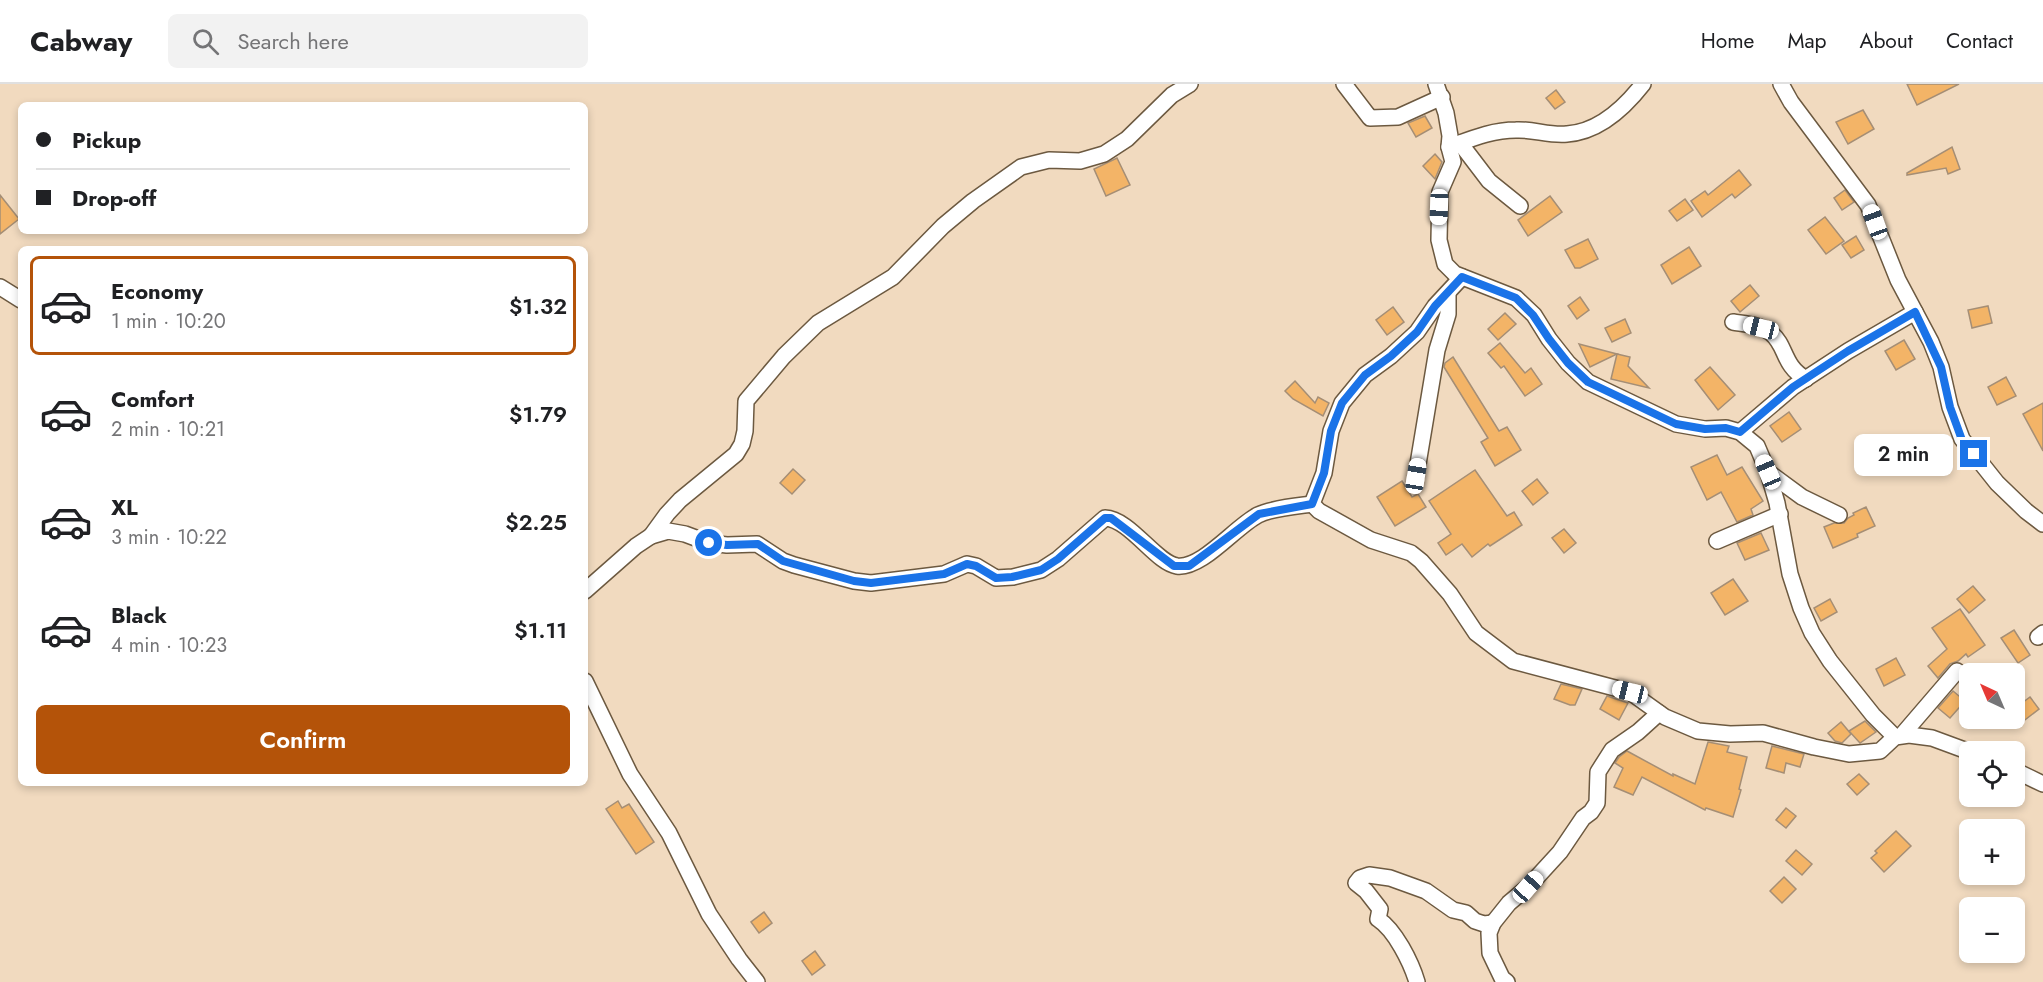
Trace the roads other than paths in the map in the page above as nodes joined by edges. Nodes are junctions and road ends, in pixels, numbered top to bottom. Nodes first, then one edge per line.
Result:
1 (1190, 84) edge
2 (1344, 84) edge
3 (1643, 84) edge
4 (1781, 84) edge
5 (1439, 91) edge
6 (1455, 145) junction
7 (1520, 206) dead end
8 (1462, 277) junction
9 (0, 287) edge
10 (1448, 294) junction
11 (18, 298) edge
12 (1915, 312) junction
13 (1733, 322) dead end
14 (1806, 379) junction
15 (1740, 432) junction
16 (1768, 472) junction
17 (1416, 476) dead end
18 (1312, 504) junction
19 (1780, 514) junction
20 (1839, 515) dead end
21 (2043, 524) edge
22 (651, 536) junction
23 (1717, 541) dead end
24 (588, 588) edge
25 (1958, 671) dead end
26 (588, 687) edge
27 (1659, 712) junction
28 (1898, 736) junction
29 (1959, 748) edge
30 (2025, 775) edge
31 (2043, 784) edge
32 (1493, 922) junction
33 (757, 982) edge
34 (1417, 982) edge
35 (1507, 982) edge

1 - 22 street
2 - 5 street
3 - 6 street
4 - 12 street
5 - 6 street
6 - 7 street
6 - 8 street
8 - 10 street
8 - 15 street
9 - 11 street
10 - 17 street
10 - 18 street
12 - 14 street
12 - 21 street
13 - 14 street
14 - 15 street
15 - 16 street
16 - 19 street
16 - 20 street
18 - 22 street
18 - 27 street
19 - 23 street
19 - 28 street
22 - 24 street
25 - 28 street
26 - 33 street
27 - 28 street
27 - 32 street
28 - 29 street
30 - 31 street
32 - 34 street
32 - 35 street

